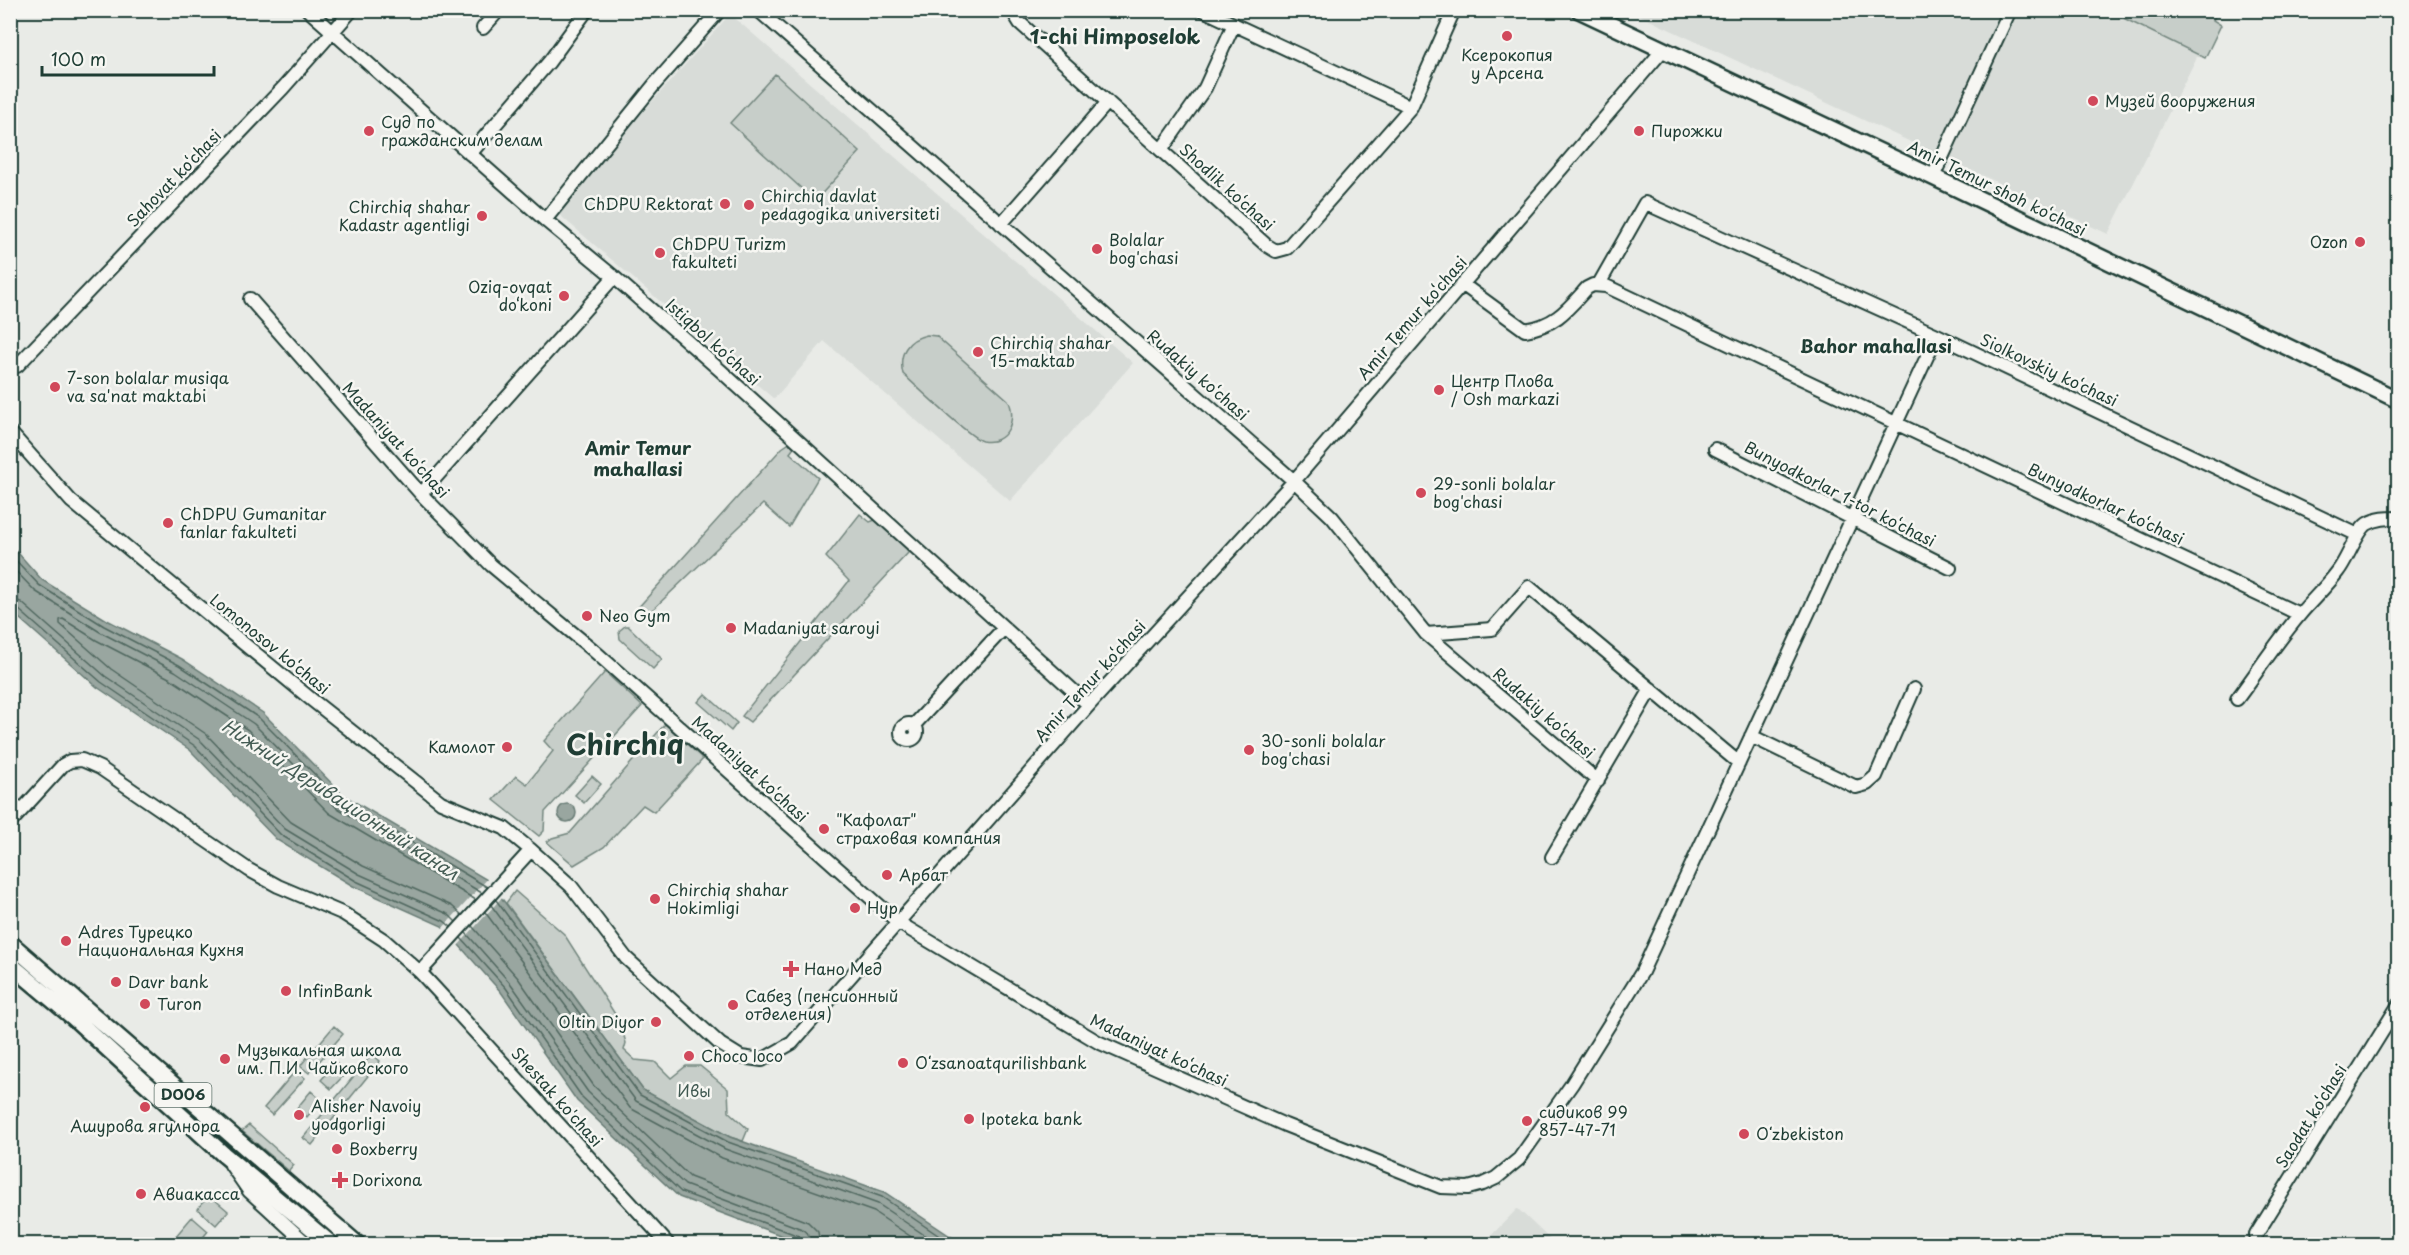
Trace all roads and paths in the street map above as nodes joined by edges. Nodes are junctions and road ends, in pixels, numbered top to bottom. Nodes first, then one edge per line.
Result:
1 (308, 10) edge
2 (352, 10) edge
3 (499, 10) edge
4 (587, 10) edge
5 (720, 10) edge
6 (758, 10) edge
7 (1016, 10) edge
8 (1203, 10) edge
9 (1454, 10) edge
10 (1579, 10) edge
11 (2010, 10) edge
12 (1234, 24) junction
13 (483, 28) dead end
14 (332, 31) junction
15 (1662, 51) junction
16 (1108, 102) junction
17 (1411, 107) junction
18 (1162, 149) junction
19 (470, 154) junction
20 (1933, 177) junction
21 (544, 220) junction
22 (1001, 224) junction
23 (614, 277) junction
24 (1462, 284) junction
25 (1599, 284) junction
26 (250, 299) dead end
27 (1937, 335) junction
28 (17, 366) dead end
29 (2398, 400) edge
30 (1898, 423) junction
31 (10, 432) edge
32 (1715, 449) dead end
33 (1294, 481) junction
34 (421, 494) junction
35 (2398, 518) edge
36 (1853, 519) junction
37 (2358, 535) junction
38 (1950, 568) dead end
39 (2299, 614) junction
40 (1004, 628) junction
41 (1426, 634) junction
42 (1651, 689) junction
43 (1914, 689) dead end
44 (2237, 699) dead end
45 (1089, 705) junction
46 (914, 725) dead end
47 (1751, 736) junction
48 (1739, 763) junction
49 (1598, 782) junction
50 (10, 802) edge
51 (21, 811) junction
52 (10, 823) edge
53 (531, 850) junction
54 (1552, 857) dead end
55 (899, 923) junction
56 (10, 943) edge
57 (10, 964) edge
58 (420, 972) junction
59 (2398, 1006) edge
60 (223, 1154) junction
61 (307, 1245) edge
62 (331, 1245) edge
63 (357, 1245) edge
64 (668, 1245) edge
65 (2254, 1245) edge

1 - 14 street, Istiqbol ko‘chasi
2 - 14 street, Sahovat ko‘chasi
3 - 13 street
4 - 19 street
5 - 21 street
6 - 22 street, Rudakiy ko‘chasi
7 - 16 street, Shodlik ko‘chasi
8 - 12 street
9 - 17 street, Shodlik ko‘chasi
10 - 15 main road, Amir Temur shoh ko‘chasi
11 - 20 street
12 - 17 street
12 - 18 street
14 - 19 street, Istiqbol ko‘chasi
14 - 28 street, Sahovat ko‘chasi
15 - 20 main road, Amir Temur shoh ko‘chasi
15 - 24 street, Amir Temur ko‘chasi
16 - 18 street, Shodlik ko‘chasi
16 - 22 street
17 - 18 street, Shodlik ko‘chasi
19 - 21 street, Istiqbol ko‘chasi
20 - 29 main road, Amir Temur shoh ko‘chasi
21 - 23 street, Istiqbol ko‘chasi
22 - 33 street, Rudakiy ko‘chasi
23 - 34 street
23 - 40 street, Istiqbol ko‘chasi
24 - 25 street
24 - 33 street, Amir Temur ko‘chasi
25 - 27 street, Siolkovskiy ko‘chasi
25 - 30 street, Bunyodkorlar ko‘chasi
26 - 34 street, Madaniyat ko‘chasi
27 - 30 street
27 - 37 street, Siolkovskiy ko‘chasi
30 - 36 street
30 - 39 street, Bunyodkorlar ko‘chasi
31 - 53 street, Lomonosov ko‘chasi
32 - 36 street, Bunyodkorlar 1-tor ko‘chasi
33 - 41 street, Rudakiy ko‘chasi
33 - 45 street, Amir Temur ko‘chasi
34 - 55 street, Madaniyat ko‘chasi
35 - 37 street
36 - 38 street, Bunyodkorlar 1-tor ko‘chasi
36 - 47 street
37 - 39 street
39 - 44 street
40 - 45 street, Istiqbol ko‘chasi
40 - 46 street
41 - 42 street
41 - 49 street, Rudakiy ko‘chasi
42 - 48 street
42 - 49 street
43 - 47 street
45 - 55 street, Amir Temur ko‘chasi
47 - 48 street
48 - 55 street, Madaniyat ko‘chasi
49 - 54 street
50 - 51 street
51 - 52 street, Shestak ko'chasi
51 - 58 street, Shestak ko'chasi
53 - 55 street, Amir Temur ko‘chasi
53 - 58 street
56 - 63 main road, D006
57 - 60 main road, D006
58 - 64 street, Shestak ko'chasi
59 - 65 street, Saodat ko‘chasi
60 - 61 street
60 - 62 main road, D006

